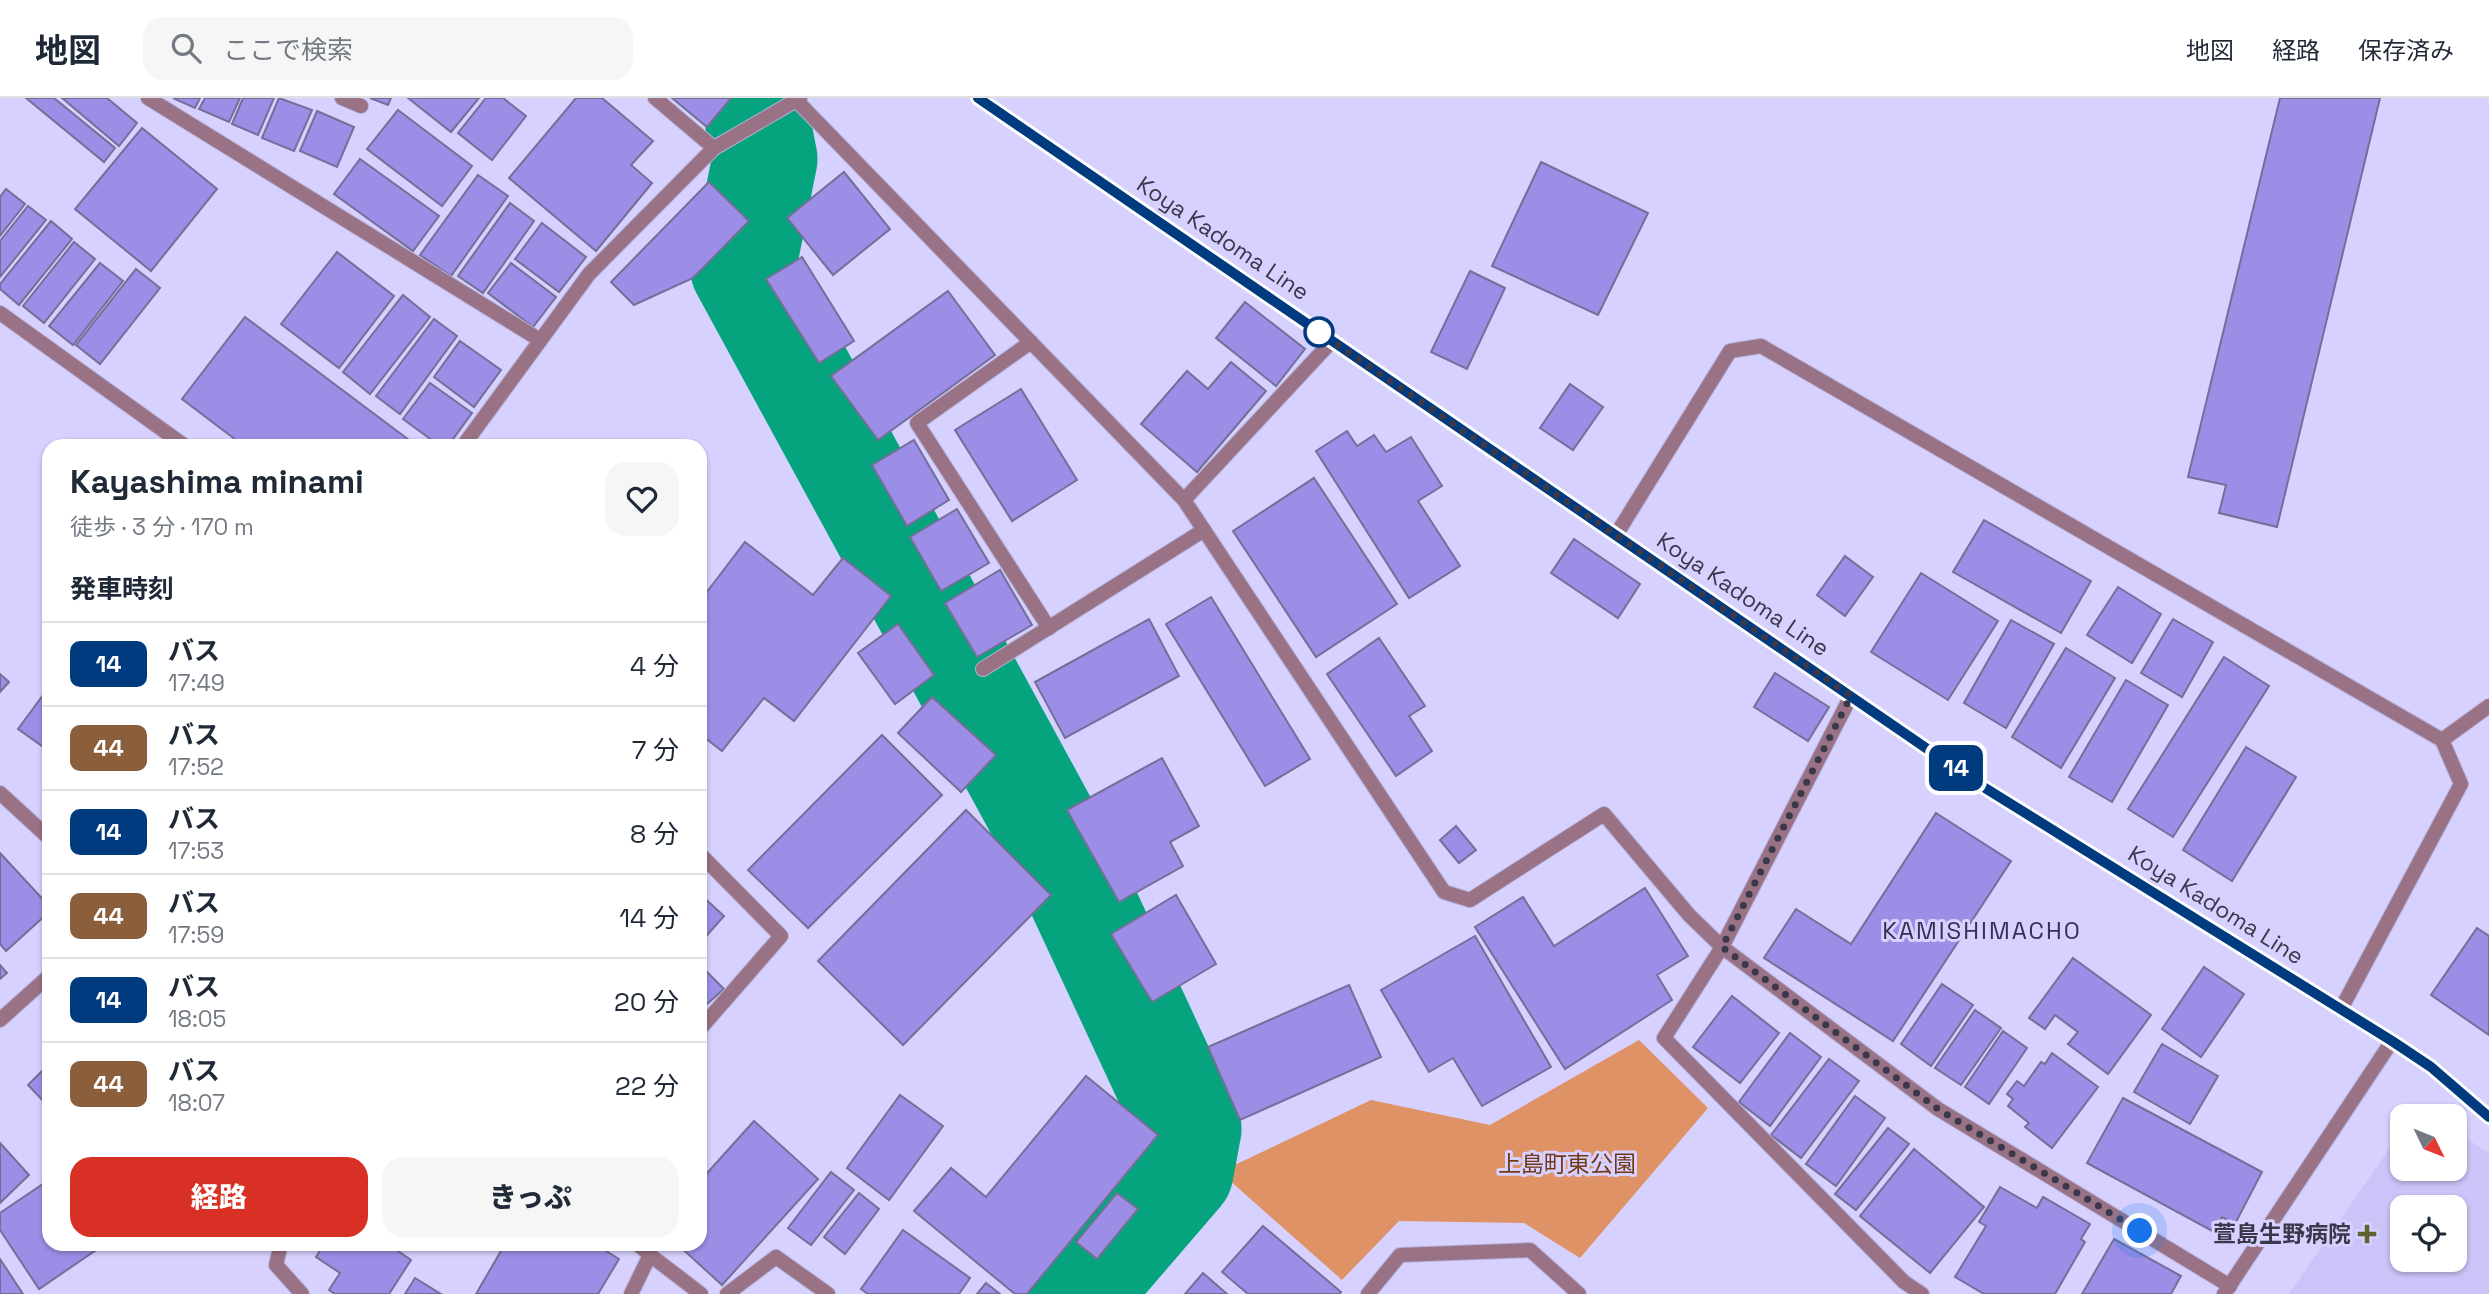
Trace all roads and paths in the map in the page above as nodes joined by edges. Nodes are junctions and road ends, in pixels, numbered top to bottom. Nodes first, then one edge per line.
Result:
1 (148, 98) edge
2 (342, 98) edge
3 (655, 98) edge
4 (978, 98) edge
5 (798, 100) edge
6 (361, 106) dead end
7 (714, 148) junction
8 (0, 313) edge
9 (540, 340) junction
10 (1332, 341) junction
11 (1031, 342) junction
12 (175, 439) edge
13 (468, 439) edge
14 (1184, 500) junction
15 (1204, 530) junction
16 (1616, 535) junction
17 (1049, 628) junction
18 (983, 670) dead end
19 (1851, 696) junction
20 (2489, 706) edge
21 (2442, 740) junction
22 (0, 793) edge
23 (42, 832) edge
24 (707, 861) edge
25 (1722, 947) junction
26 (42, 982) edge
27 (2341, 1009) junction
28 (0, 1020) edge
29 (707, 1021) edge
30 (2392, 1041) junction
31 (2489, 1117) edge
32 (279, 1251) edge
33 (645, 1251) edge
34 (650, 1255) junction
35 (2227, 1290) edge
36 (302, 1294) edge
37 (631, 1294) edge
38 (701, 1294) edge
39 (727, 1294) edge
40 (828, 1294) edge
41 (1368, 1294) edge
42 (1579, 1294) edge
43 (1922, 1294) edge

1 - 9 street
2 - 6 street
3 - 7 street
4 - 10 main road, Koya Kadoma Line
5 - 7 street
5 - 11 street
7 - 9 street
8 - 12 street
9 - 13 street
10 - 14 street
10 - 16 main road, Koya Kadoma Line
11 - 14 street
11 - 17 street
14 - 15 street
15 - 17 street
15 - 25 street
16 - 19 main road, Koya Kadoma Line
16 - 21 street
17 - 18 street
19 - 25 street
19 - 27 main road, Koya Kadoma Line
20 - 21 street
21 - 27 street
22 - 23 street
24 - 29 street
25 - 35 street
25 - 43 street
26 - 28 street
27 - 30 main road, Koya Kadoma Line
30 - 31 main road, Koya Kadoma Line
30 - 35 street
32 - 36 street
33 - 34 street
34 - 37 street
34 - 38 street
39 - 40 street
41 - 42 street

